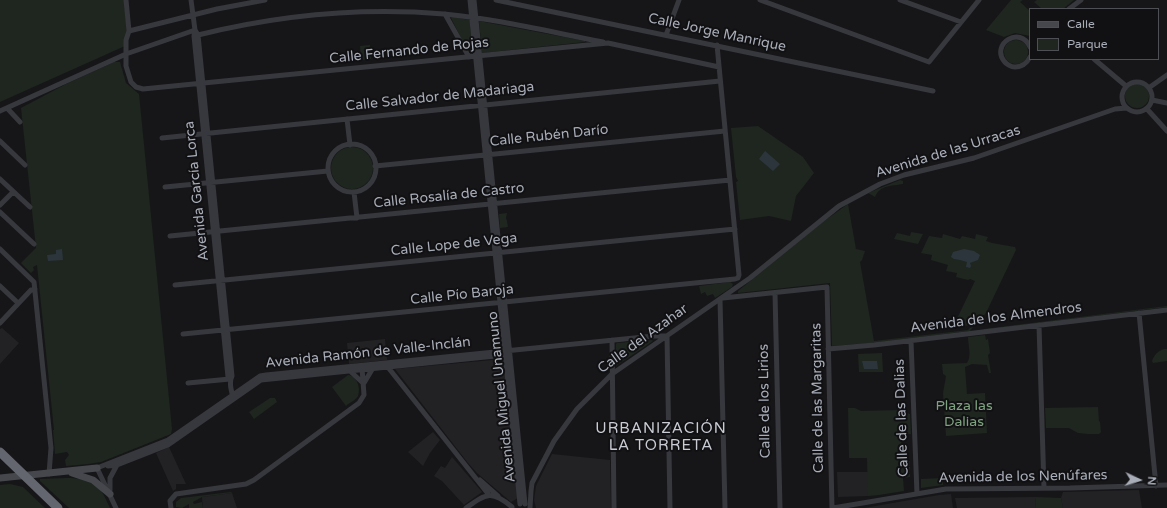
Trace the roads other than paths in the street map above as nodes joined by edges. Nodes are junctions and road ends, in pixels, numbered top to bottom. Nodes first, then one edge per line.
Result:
1 (126, 0) edge
2 (191, 0) edge
3 (265, 0) edge
4 (470, 0) edge
5 (474, 0) edge
6 (498, 0) edge
7 (679, 0) edge
8 (760, 0) edge
9 (900, 0) edge
10 (979, 0) edge
11 (1081, 0) edge
12 (1070, 8) edge
13 (445, 14) junction
14 (193, 15) junction
15 (474, 18) junction
16 (961, 22) junction
17 (129, 31) junction
18 (196, 34) junction
19 (666, 35) junction
20 (608, 44) junction
21 (1029, 44) edge
22 (717, 45) junction
23 (126, 54) junction
24 (478, 56) junction
25 (469, 57) junction
26 (1029, 58) edge
27 (1095, 60) edge
28 (719, 67) junction
29 (1167, 75) edge
30 (720, 81) junction
31 (201, 84) junction
32 (1126, 86) junction
33 (1150, 87) junction
34 (933, 91) dead end
35 (1152, 100) junction
36 (1123, 102) junction
37 (1167, 103) edge
38 (482, 105) junction
39 (7, 108) junction
40 (1117, 108) junction
41 (1127, 108) junction
42 (1147, 108) junction
43 (0, 111) edge
44 (347, 119) junction
45 (20, 122) dead end
46 (1167, 130) edge
47 (725, 131) junction
48 (206, 133) junction
49 (162, 138) dead end
50 (0, 141) edge
51 (350, 144) junction
52 (487, 155) junction
53 (25, 165) dead end
54 (375, 166) junction
55 (328, 171) junction
56 (0, 179) edge
57 (730, 180) junction
58 (210, 182) junction
59 (165, 187) dead end
60 (13, 192) junction
61 (354, 192) junction
62 (492, 204) junction
63 (0, 205) edge
64 (30, 207) dead end
65 (0, 212) edge
66 (357, 218) junction
67 (735, 229) junction
68 (215, 232) junction
69 (170, 236) dead end
70 (34, 244) dead end
71 (0, 249) edge
72 (497, 253) junction
73 (734, 279) junction
74 (220, 281) junction
75 (175, 285) dead end
76 (0, 286) edge
77 (737, 287) junction
78 (35, 289) junction
79 (775, 293) junction
80 (720, 299) junction
81 (18, 303) junction
82 (502, 303) junction
83 (1167, 310) edge
84 (1139, 313) junction
85 (0, 322) edge
86 (1039, 325) junction
87 (225, 330) junction
88 (183, 334) dead end
89 (666, 336) junction
90 (612, 340) junction
91 (911, 341) junction
92 (828, 349) junction
93 (506, 352) junction
94 (386, 365) junction
95 (362, 368) junction
96 (373, 368) junction
97 (350, 371) junction
98 (612, 374) junction
99 (230, 379) junction
100 (188, 383) dead end
101 (364, 384) junction
102 (234, 397) junction
103 (0, 452) edge
104 (117, 465) junction
105 (467, 466) junction
106 (97, 468) junction
107 (68, 472) junction
108 (49, 474) junction
109 (0, 478) edge
110 (1167, 485) edge
111 (1156, 486) junction
112 (1044, 488) junction
113 (110, 494) junction
114 (917, 494) junction
115 (489, 495) junction
116 (500, 497) junction
117 (522, 504) junction
118 (58, 508) edge
119 (116, 508) edge
120 (171, 508) edge
121 (466, 508) edge
122 (512, 508) edge
123 (530, 508) edge
124 (614, 508) edge
125 (670, 508) edge
126 (725, 508) edge
127 (780, 508) edge
128 (833, 508) edge

1 - 17 street
2 - 14 street, Avenida García Lorca
3 - 14 street
4 - 15 street, Avenida Miguel Unamuno
5 - 15 street, Avenida Miguel Unamuno
6 - 19 street, Calle Jorge Manrique
7 - 19 street
8 - 16 street
9 - 16 street
10 - 16 street
11 - 12 street
13 - 15 street
13 - 18 street
13 - 25 street
14 - 17 street
14 - 18 street, Avenida García Lorca
15 - 20 street
15 - 24 street, Avenida Miguel Unamuno
17 - 23 street
18 - 23 street
18 - 31 street, Avenida García Lorca
19 - 22 street, Calle Jorge Manrique
20 - 24 street, Calle Fernando de Rojas
20 - 28 street, Calle Fernando de Rojas
21 - 26 street
22 - 28 street
22 - 34 street, Calle Jorge Manrique
23 - 31 street, Calle Fernando de Rojas
23 - 39 street
24 - 25 street, Calle Fernando de Rojas
24 - 38 street, Avenida Miguel Unamuno
25 - 31 street, Calle Fernando de Rojas
27 - 32 street
28 - 30 street
29 - 33 street
30 - 38 street, Calle Salvador de Madariaga
30 - 47 street
31 - 48 street, Avenida García Lorca
32 - 33 street
32 - 36 street
33 - 35 street
35 - 37 street
35 - 42 street
36 - 40 street, Avenida de las Urracas
36 - 41 street
38 - 44 street, Calle Salvador de Madariaga
38 - 52 street, Avenida Miguel Unamuno
39 - 43 street
39 - 45 street
40 - 41 street, Avenida de las Urracas
40 - 77 street, Avenida de las Urracas
41 - 42 street
42 - 46 street
44 - 48 street, Calle Salvador de Madariaga
44 - 51 street
47 - 52 street, Calle Rubén Darío
47 - 57 street
48 - 49 street, Calle Salvador de Madariaga
48 - 58 street, Avenida García Lorca
50 - 53 street
51 - 54 street
51 - 55 street
52 - 54 street, Calle Rubén Darío
52 - 62 street, Avenida Miguel Unamuno
54 - 61 street
55 - 58 street
55 - 61 street
56 - 60 street
57 - 62 street, Calle Rosalía de Castro
57 - 67 street
58 - 59 street
58 - 68 street, Avenida García Lorca
60 - 63 street
60 - 64 street
61 - 66 street
62 - 66 street, Calle Rosalía de Castro
62 - 72 street, Avenida Miguel Unamuno
65 - 70 street
66 - 68 street, Calle Rosalía de Castro
67 - 72 street, Calle Lope de Vega
67 - 73 street
68 - 69 street, Calle Rosalía de Castro
68 - 74 street, Avenida García Lorca
71 - 78 street
72 - 74 street, Calle Lope de Vega
72 - 82 street, Avenida Miguel Unamuno
73 - 77 street
73 - 82 street, Calle Pío Baroja
74 - 75 street, Calle Lope de Vega
74 - 87 street, Avenida García Lorca
76 - 81 street
77 - 80 street, Avenida de las Urracas
78 - 81 street
78 - 108 street
79 - 80 street
79 - 92 street, Calle de las Margaritas
79 - 127 street, Calle de los Lirios
80 - 89 street, Calle del Azahar
80 - 126 street
81 - 85 street
82 - 87 street, Calle Pío Baroja
82 - 93 street, Avenida Miguel Unamuno
83 - 84 street, Avenida de los Almendros
84 - 86 street, Avenida de los Almendros
84 - 111 street
86 - 91 street, Avenida de los Almendros
86 - 112 street
87 - 88 street, Calle Pío Baroja
87 - 99 street, Avenida García Lorca
89 - 90 street, Avenida Ramón de Valle-Inclán
89 - 98 street, Calle del Azahar
89 - 125 street
90 - 93 street, Avenida Ramón de Valle-Inclán
90 - 98 street
91 - 92 street, Avenida de los Almendros
91 - 114 street, Calle de las Dalias
92 - 128 street, Calle de las Margaritas
93 - 94 street, Avenida Ramón de Valle-Inclán
93 - 117 street, Avenida Miguel Unamuno
94 - 95 street, Avenida Ramón de Valle-Inclán
94 - 96 street, Avenida Ramón de Valle-Inclán
94 - 105 street
95 - 96 street, Avenida Ramón de Valle-Inclán
95 - 97 street, Avenida Ramón de Valle-Inclán
95 - 101 street
95 - 102 street, Avenida Ramón de Valle-Inclán
96 - 101 street
97 - 101 street
97 - 102 street, Avenida Ramón de Valle-Inclán
98 - 123 street, Calle del Azahar
98 - 124 street
99 - 100 street
99 - 102 street, Avenida García Lorca
101 - 120 street
102 - 104 street, Avenida Ramón de Valle-Inclán
102 - 106 street, Avenida Ramón de Valle-Inclán
103 - 118 highway
104 - 106 street, Avenida Ramón de Valle-Inclán
104 - 113 street
105 - 115 street
105 - 116 street
106 - 107 street
106 - 113 street
107 - 108 street
107 - 113 street
108 - 109 street
110 - 111 street, Avenida de los Nenúfares
111 - 112 street, Avenida de los Nenúfares
112 - 114 street, Avenida de los Nenúfares
113 - 119 street
114 - 128 street, Avenida de los Nenúfares
115 - 116 street
115 - 121 street
116 - 122 street
117 - 122 street
117 - 123 street

